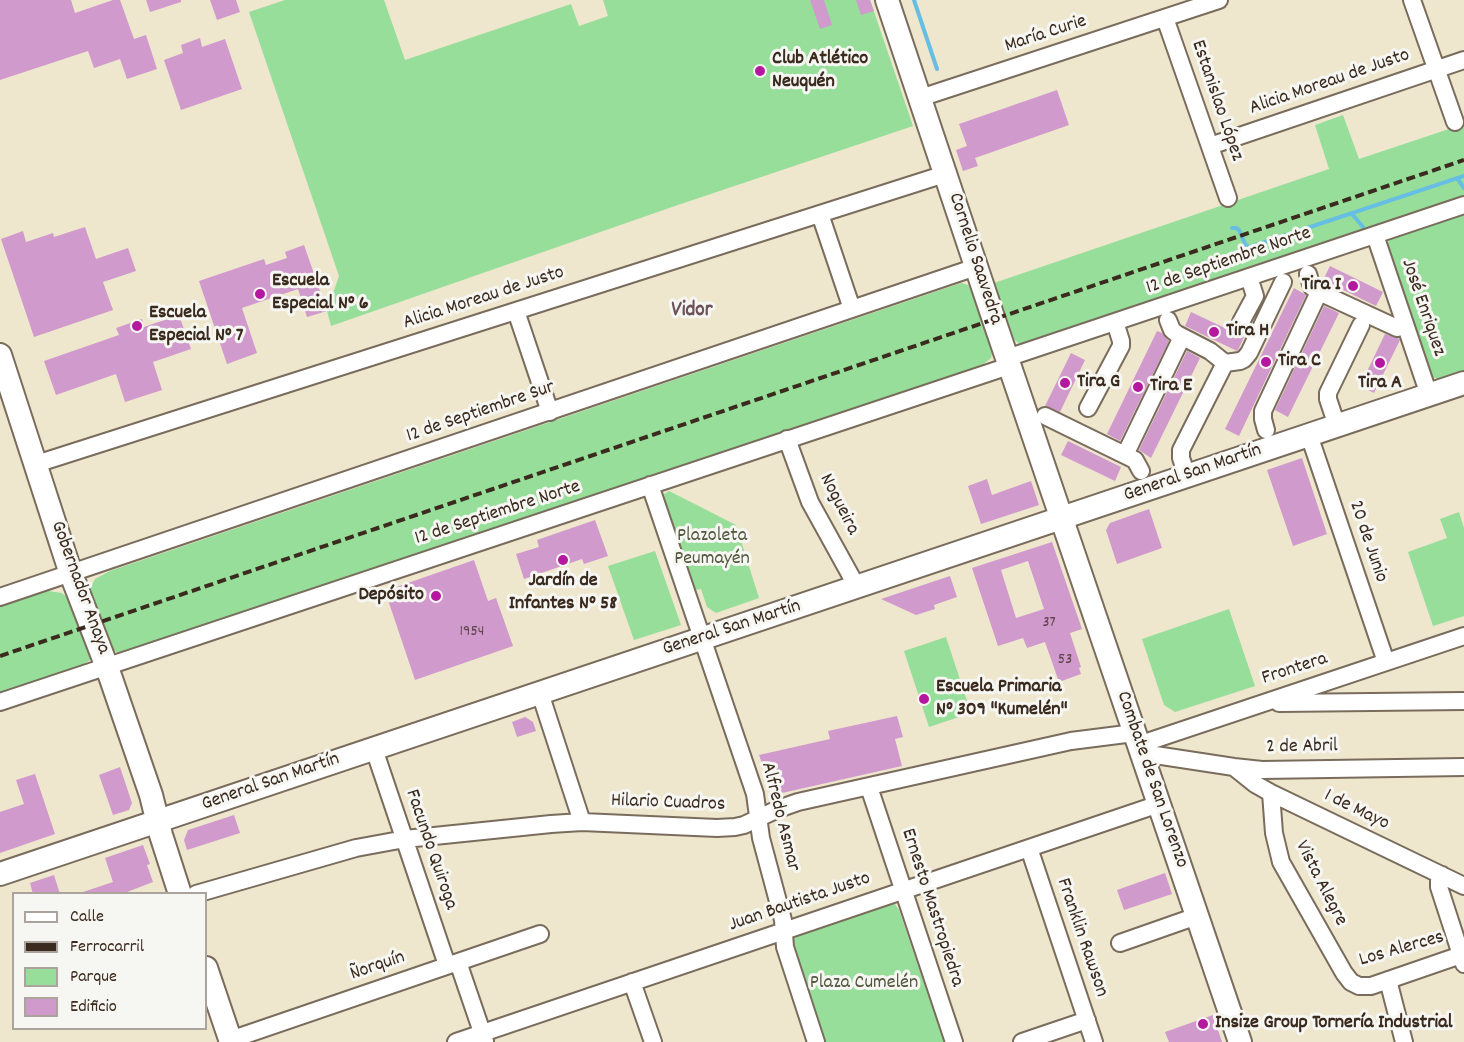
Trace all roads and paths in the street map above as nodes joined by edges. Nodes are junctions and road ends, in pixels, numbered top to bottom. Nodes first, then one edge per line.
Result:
1 (887, 0) edge
2 (1218, 0) edge
3 (1412, 0) edge
4 (1165, 18) junction
5 (1464, 60) edge
6 (1436, 69) junction
7 (920, 99) junction
8 (1455, 122) dead end
9 (1210, 146) junction
10 (945, 174) junction
11 (1228, 198) dead end
12 (1464, 205) edge
13 (820, 214) junction
14 (1375, 235) junction
15 (976, 267) junction
16 (1308, 274) dead end
17 (1249, 277) junction
18 (1283, 282) dead end
19 (1318, 292) junction
20 (852, 309) junction
21 (516, 311) junction
22 (1168, 320) dead end
23 (1115, 322) junction
24 (1241, 322) dead end
25 (1361, 325) dead end
26 (1397, 328) dead end
27 (1182, 337) junction
28 (0, 355) edge
29 (1008, 362) junction
30 (1225, 363) junction
31 (1464, 383) edge
32 (1429, 395) junction
33 (1088, 408) dead end
34 (550, 411) junction
35 (1045, 416) dead end
36 (1337, 426) junction
37 (1266, 430) dead end
38 (1309, 435) junction
39 (787, 439) junction
40 (1125, 455) junction
41 (36, 464) junction
42 (1141, 471) dead end
43 (1187, 476) junction
44 (650, 485) junction
45 (1061, 519) junction
46 (71, 574) junction
47 (857, 587) junction
48 (0, 597) edge
49 (1464, 636) edge
50 (702, 639) junction
51 (1386, 662) junction
52 (107, 667) junction
53 (540, 693) junction
54 (1464, 700) edge
55 (0, 702) edge
56 (1263, 703) junction
57 (1138, 744) junction
58 (374, 749) junction
59 (1234, 767) junction
60 (1464, 767) edge
61 (869, 787) junction
62 (1271, 793) junction
63 (1159, 804) junction
64 (759, 818) junction
65 (158, 821) junction
66 (582, 822) junction
67 (405, 839) junction
68 (1029, 848) junction
69 (0, 874) edge
70 (1442, 875) junction
71 (1464, 886) edge
72 (903, 890) junction
73 (179, 892) edge
74 (203, 892) edge
75 (1197, 916) junction
76 (784, 931) junction
77 (540, 934) dead end
78 (1120, 942) dead end
79 (1462, 960) edge
80 (453, 963) junction
81 (207, 971) edge
82 (1388, 980) junction
83 (632, 982) junction
84 (1355, 985) joint
85 (1087, 1020) junction
86 (484, 1038) edge
87 (230, 1041) edge
88 (456, 1042) edge
89 (652, 1042) edge
90 (816, 1042) edge
91 (954, 1042) edge
92 (1022, 1042) edge
93 (1094, 1042) edge
94 (1240, 1042) edge
95 (1404, 1042) edge

1 - 7 main road, Cornelio Saavedra
2 - 4 street, María Curie
3 - 6 street
4 - 7 street, María Curie
4 - 9 street, Estanislao López
5 - 6 street, Alicia Moreau de Justo
6 - 8 street
6 - 9 street, Alicia Moreau de Justo
7 - 10 main road, Cornelio Saavedra
9 - 11 street, Estanislao López
10 - 13 street, Alicia Moreau de Justo
10 - 15 main road, Cornelio Saavedra
12 - 14 street, 12 de Septiembre Norte
13 - 20 street
13 - 21 street, Alicia Moreau de Justo
14 - 17 street, 12 de Septiembre Norte
14 - 32 street, José Enriquez
15 - 20 street, 12 de Septiembre Sur
15 - 29 main road, Cornelio Saavedra
16 - 19 street
17 - 23 street, 12 de Septiembre Norte
17 - 24 street
18 - 30 street
19 - 26 street
19 - 37 street
20 - 34 street, 12 de Septiembre Sur
21 - 34 street
21 - 41 street, Alicia Moreau de Justo
22 - 27 street
23 - 29 street, 12 de Septiembre Norte
23 - 33 street
25 - 36 street
27 - 30 street
27 - 40 street
28 - 41 main road, Gobernador Anaya
29 - 39 street, 12 de Septiembre Norte
29 - 45 main road, Cornelio Saavedra
30 - 43 street
31 - 32 main road, General San Martín
32 - 36 main road, General San Martín
34 - 46 street, 12 de Septiembre Sur
35 - 40 street
36 - 38 main road, General San Martín
38 - 43 main road, General San Martín
38 - 51 street, 20 de Junio
39 - 44 street, 12 de Septiembre Norte
39 - 47 street, Nogueira
40 - 42 street
41 - 46 main road, Gobernador Anaya
43 - 45 main road, General San Martín
44 - 50 street, Alfredo Asmar
44 - 52 street, 12 de Septiembre Norte
45 - 47 main road, General San Martín
45 - 57 main road, Combate de San Lorenzo
46 - 48 street, 12 de Septiembre Sur
46 - 52 main road, Gobernador Anaya
47 - 50 main road, General San Martín
49 - 51 street, Frontera
50 - 53 main road, General San Martín
50 - 64 street, Alfredo Asmar
51 - 56 street, Frontera
52 - 55 street, 12 de Septiembre Norte
52 - 65 main road, Gobernador Anaya
53 - 58 main road, General San Martín
53 - 66 street
54 - 56 street
56 - 57 street, Frontera
57 - 59 street, 2 de Abril
57 - 61 street, Hilario Cuadros
57 - 63 main road, Combate de San Lorenzo
58 - 65 main road, General San Martín
58 - 67 street, Facundo Quiroga
59 - 60 street, 2 de Abril
59 - 62 street, 1 de Mayo
61 - 64 street, Hilario Cuadros
61 - 72 street, Ernesto Mastropiedra
62 - 70 street, 1 de Mayo
62 - 84 street, Vista Alegre
63 - 68 street, Juan Bautista Justo
63 - 75 main road, Combate de San Lorenzo
64 - 66 street, Hilario Cuadros
64 - 76 street, Alfredo Asmar
65 - 69 main road, General San Martín
65 - 73 main road, Gobernador Anaya
66 - 67 street, Hilario Cuadros
67 - 74 street, Hilario Cuadros
67 - 80 street, Facundo Quiroga
68 - 72 street, Juan Bautista Justo
68 - 85 street, Franklin Rawson
70 - 71 street, 1 de Mayo
70 - 79 street
72 - 76 street, Juan Bautista Justo
72 - 91 street, Ernesto Mastropiedra
75 - 78 street
75 - 94 main road, Combate de San Lorenzo
76 - 83 street, Juan Bautista Justo
76 - 90 street, Alfredo Asmar
77 - 80 street, Ñorquín
79 - 82 street, Los Alerces
80 - 86 street, Facundo Quiroga
80 - 87 street, Ñorquín
81 - 87 main road
82 - 84 street, Los Alerces
82 - 95 street
83 - 86 street, Juan Bautista Justo
83 - 89 street
85 - 92 street
85 - 93 street, Franklin Rawson
86 - 88 street, Juan Bautista Justo

